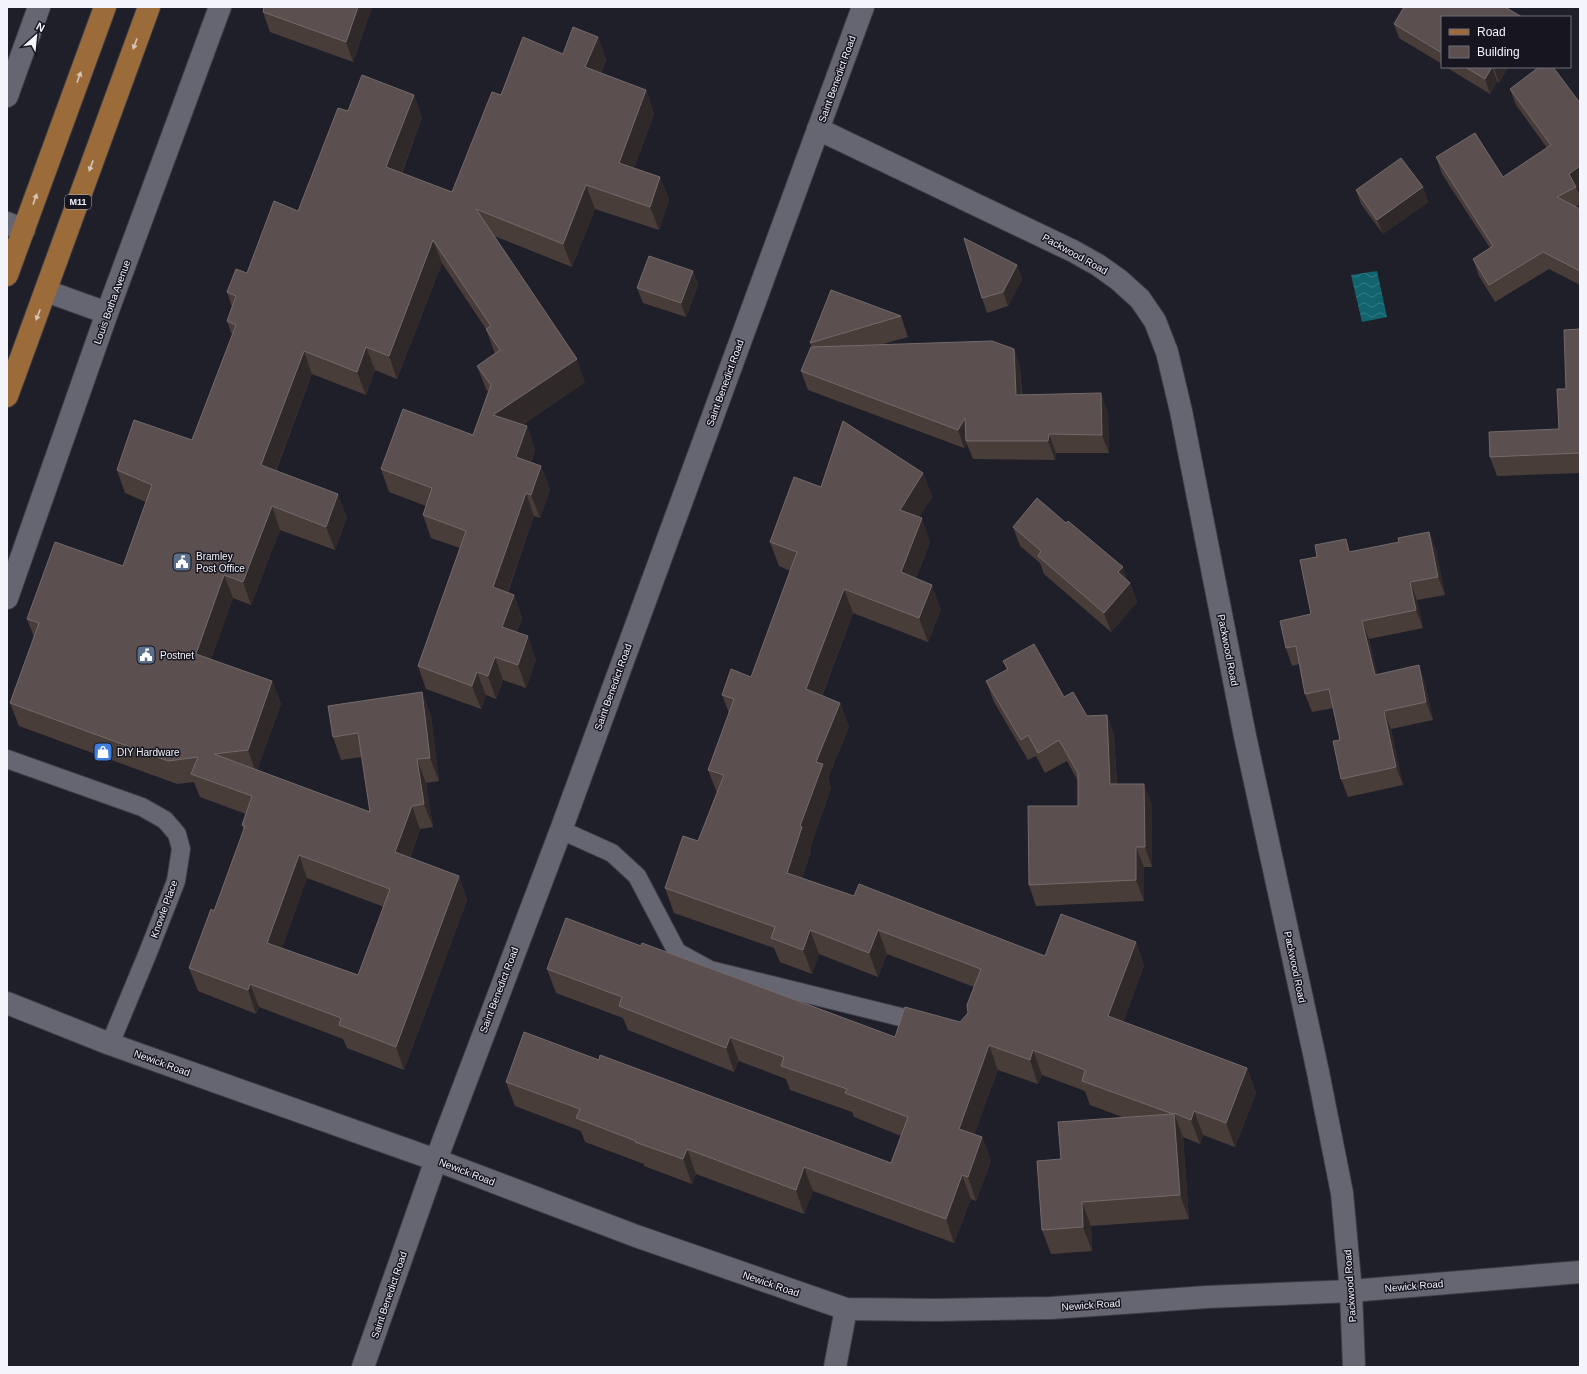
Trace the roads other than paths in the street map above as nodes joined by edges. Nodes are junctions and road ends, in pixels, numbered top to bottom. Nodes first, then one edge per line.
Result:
1 (39, 7) edge
2 (105, 7) edge
3 (149, 7) edge
4 (220, 7) edge
5 (863, 7) edge
6 (7, 96) edge
7 (818, 129) junction
8 (15, 226) edge
9 (7, 275) edge
10 (46, 291) junction
11 (107, 313) junction
12 (7, 396) edge
13 (7, 598) edge
14 (7, 759) edge
15 (561, 830) junction
16 (7, 1003) edge
17 (944, 1028) edge
18 (110, 1044) junction
19 (436, 1160) junction
20 (1580, 1272) edge
21 (1351, 1291) junction
22 (846, 1309) junction
23 (363, 1367) edge
24 (835, 1367) edge
25 (1354, 1367) edge

1 - 6 street
8 -> 2 main road
3 -> 10 main road, M11
4 - 11 street, Louis Botha Avenue
5 - 7 street, Saint Benedict Road
7 - 15 street, Saint Benedict Road
7 - 21 street, Packwood Road
8 - 9 main road
10 - 11 street
10 -> 12 main road, M11
11 - 13 street, Louis Botha Avenue
14 - 18 lane, Knowle Place
15 - 17 lane
15 - 19 street, Saint Benedict Road
16 - 18 street, Newick Road
18 - 19 street, Newick Road
19 - 22 street, Newick Road
19 - 23 street, Saint Benedict Road
20 - 21 street, Newick Road
21 - 22 street, Newick Road
21 - 25 street, Packwood Road
22 - 24 street

